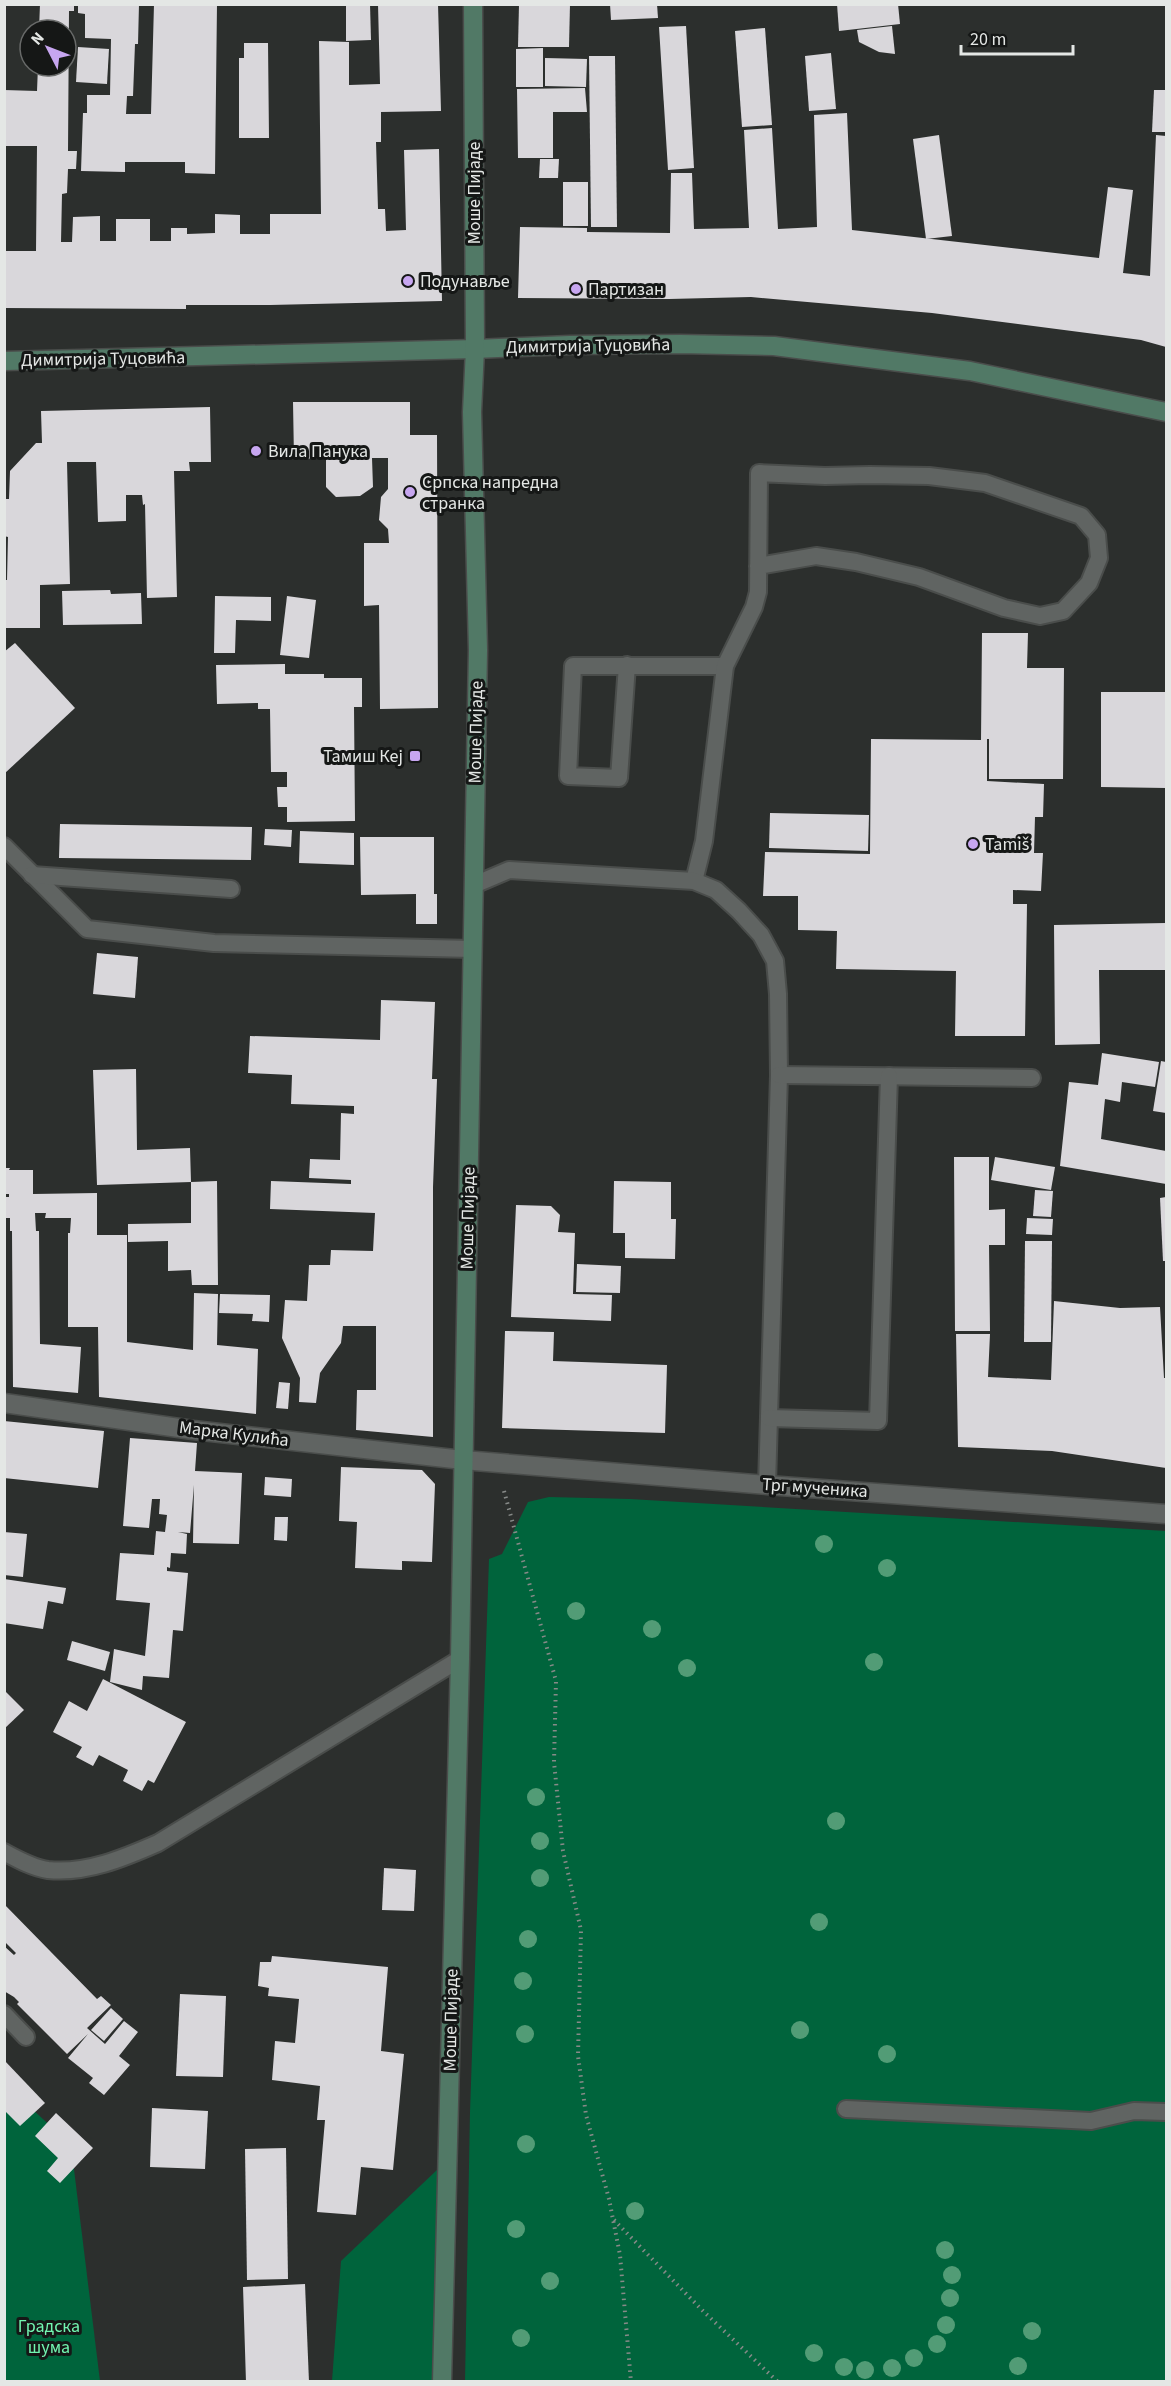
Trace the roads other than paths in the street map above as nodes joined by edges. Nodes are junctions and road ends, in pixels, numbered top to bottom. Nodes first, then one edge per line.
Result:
1 (473, 4) edge
2 (476, 349) junction
3 (4, 361) edge
4 (1167, 412) edge
5 (758, 566) junction
6 (627, 665) junction
7 (725, 666) junction
8 (4, 846) edge
9 (33, 875) junction
10 (694, 881) junction
11 (474, 885) junction
12 (231, 889) dead end
13 (473, 949) junction
14 (779, 1075) junction
15 (890, 1076) junction
16 (1032, 1078) dead end
17 (4, 1403) edge
18 (769, 1418) junction
19 (463, 1460) junction
20 (768, 1485) junction
21 (1167, 1514) edge
22 (460, 1659) junction
23 (4, 1852) edge
24 (4, 2014) edge
25 (26, 2037) dead end
26 (846, 2109) dead end
27 (1167, 2112) edge
28 (442, 2382) edge

1 - 2 main road, Моше Пијаде
2 - 3 main road, Димитрија Туцовића
2 - 4 main road, Димитрија Туцовића
2 - 11 main road, Моше Пијаде
5 - 5 lane
5 - 7 lane
6 - 6 lane
6 - 7 lane
7 - 10 lane
8 - 9 lane
9 - 12 lane
9 - 13 lane
10 - 11 lane
10 - 14 lane
11 - 13 main road, Моше Пијаде
13 - 19 main road, Моше Пијаде
14 - 15 lane
14 - 18 lane
15 - 16 lane
15 - 18 lane
17 - 19 street, Марка Кулића
18 - 20 lane
19 - 20 street, Трг мученика
19 - 22 main road, Моше Пијаде
20 - 21 street, Трг мученика
22 - 23 lane
22 - 28 main road, Моше Пијаде
24 - 25 lane
26 - 27 lane

